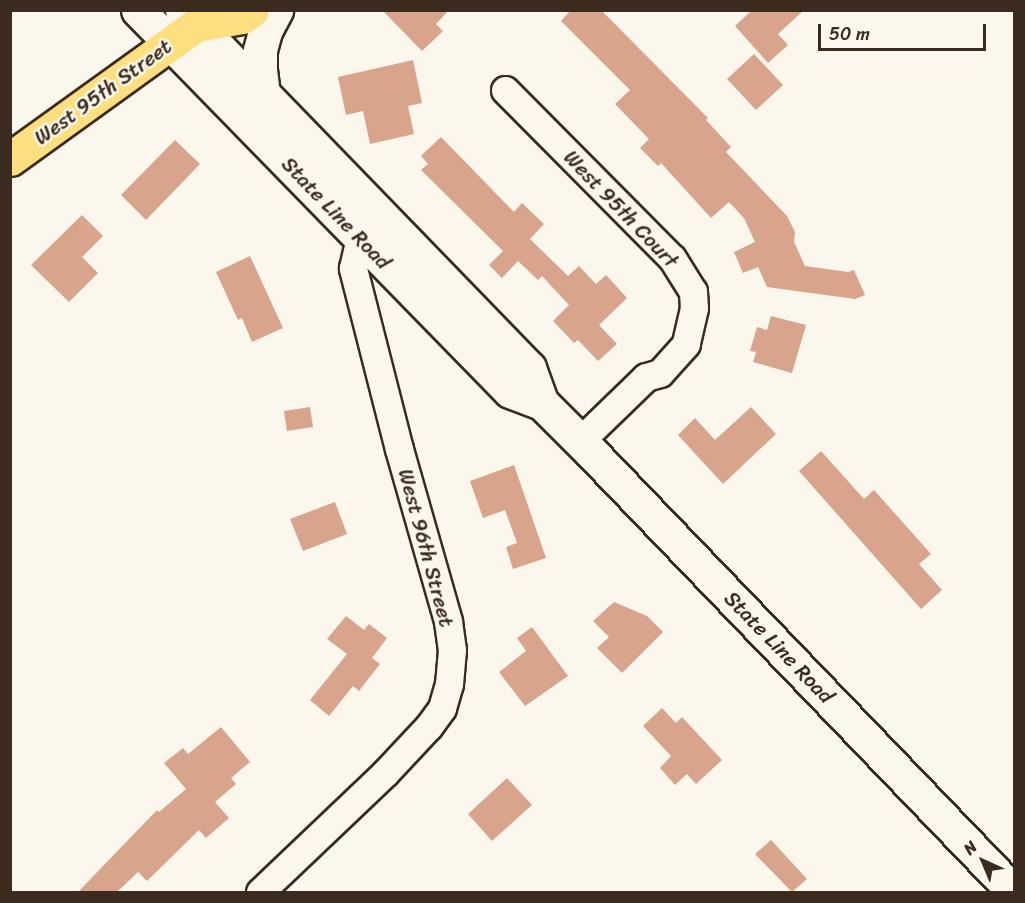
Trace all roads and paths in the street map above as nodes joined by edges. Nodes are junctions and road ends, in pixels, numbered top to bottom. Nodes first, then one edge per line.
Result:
1 (138, 10) edge
2 (252, 10) edge
3 (276, 10) edge
4 (196, 15) edge
5 (170, 43) junction
6 (505, 90) dead end
7 (263, 94) junction
8 (10, 159) edge
9 (370, 226) junction
10 (585, 446) junction
11 (1014, 891) edge
12 (260, 892) edge

1 - 5 main road, State Line Road
2 - 4 main road
3 - 7 main road
4 - 5 main road, West 95th Street
4 - 7 main road, State Line Road
5 - 8 main road, West 95th Street
5 - 9 main road, State Line Road
6 - 10 street, West 95th Court
7 - 9 main road, State Line Road
9 - 10 main road, State Line Road
9 - 12 street, West 96th Street
10 - 11 main road, State Line Road

